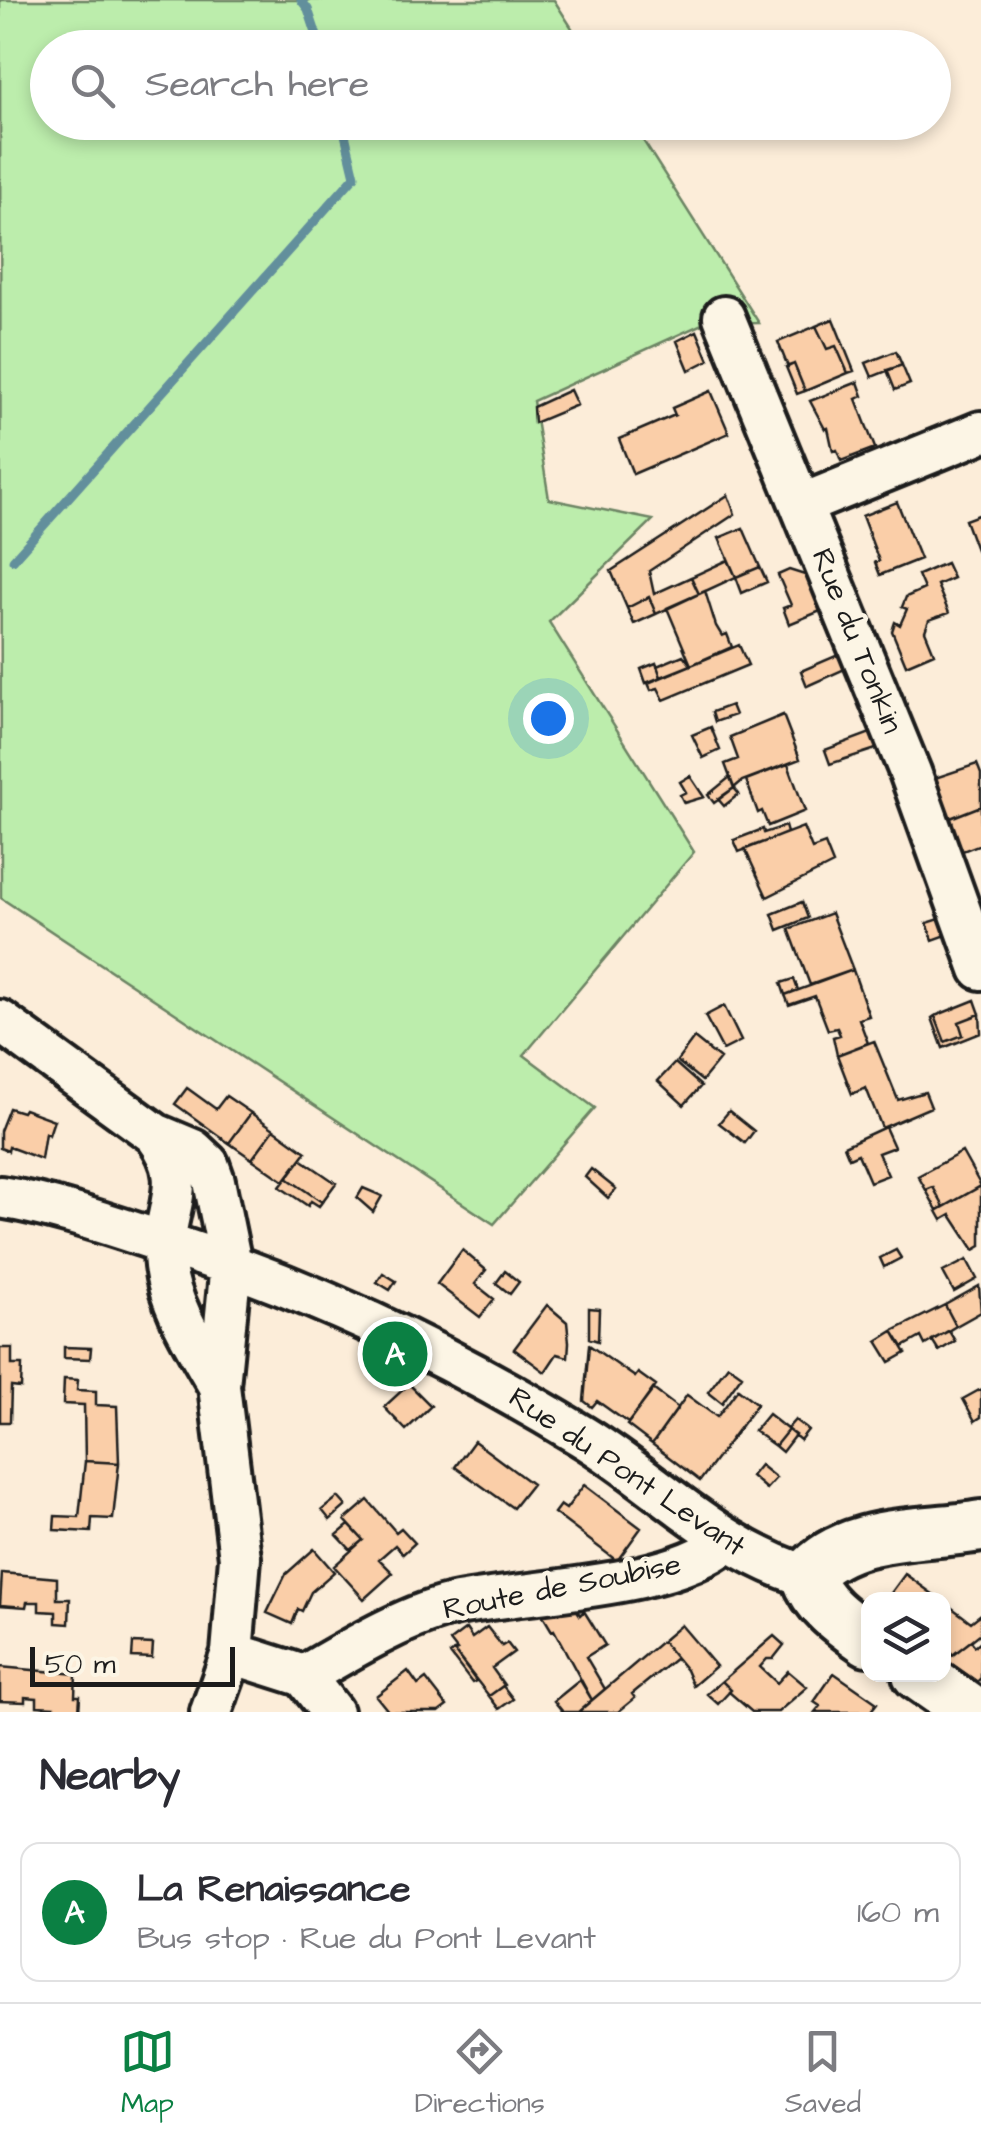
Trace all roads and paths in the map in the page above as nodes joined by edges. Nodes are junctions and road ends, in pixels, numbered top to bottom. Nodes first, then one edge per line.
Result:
1 (724, 317) dead end
2 (981, 432) edge
3 (801, 505) junction
4 (981, 969) edge
5 (0, 1021) edge
6 (155, 1134) junction
7 (0, 1196) edge
8 (164, 1242) junction
9 (231, 1264) junction
10 (218, 1386) junction
11 (981, 1526) edge
12 (726, 1541) junction
13 (807, 1576) junction
14 (861, 1634) edge
15 (232, 1653) junction
16 (304, 1676) junction
17 (929, 1682) edge
18 (211, 1712) edge
19 (332, 1712) edge
20 (972, 1712) edge

1 - 3 street, Rue du Tonkin
2 - 3 street
3 - 4 street, Rue du Tonkin
5 - 6 street
6 - 8 street
6 - 9 street
7 - 8 street, Rue du Pont Levant
8 - 9 street, Rue du Pont Levant
8 - 10 street
9 - 10 street
9 - 12 street, Rue du Pont Levant
10 - 15 street
11 - 13 main road
12 - 13 street, Rue du Pont Levant
12 - 16 street, Route de Soubise
13 - 14 main road
15 - 16 street
15 - 18 street
16 - 19 street
17 - 20 main road

